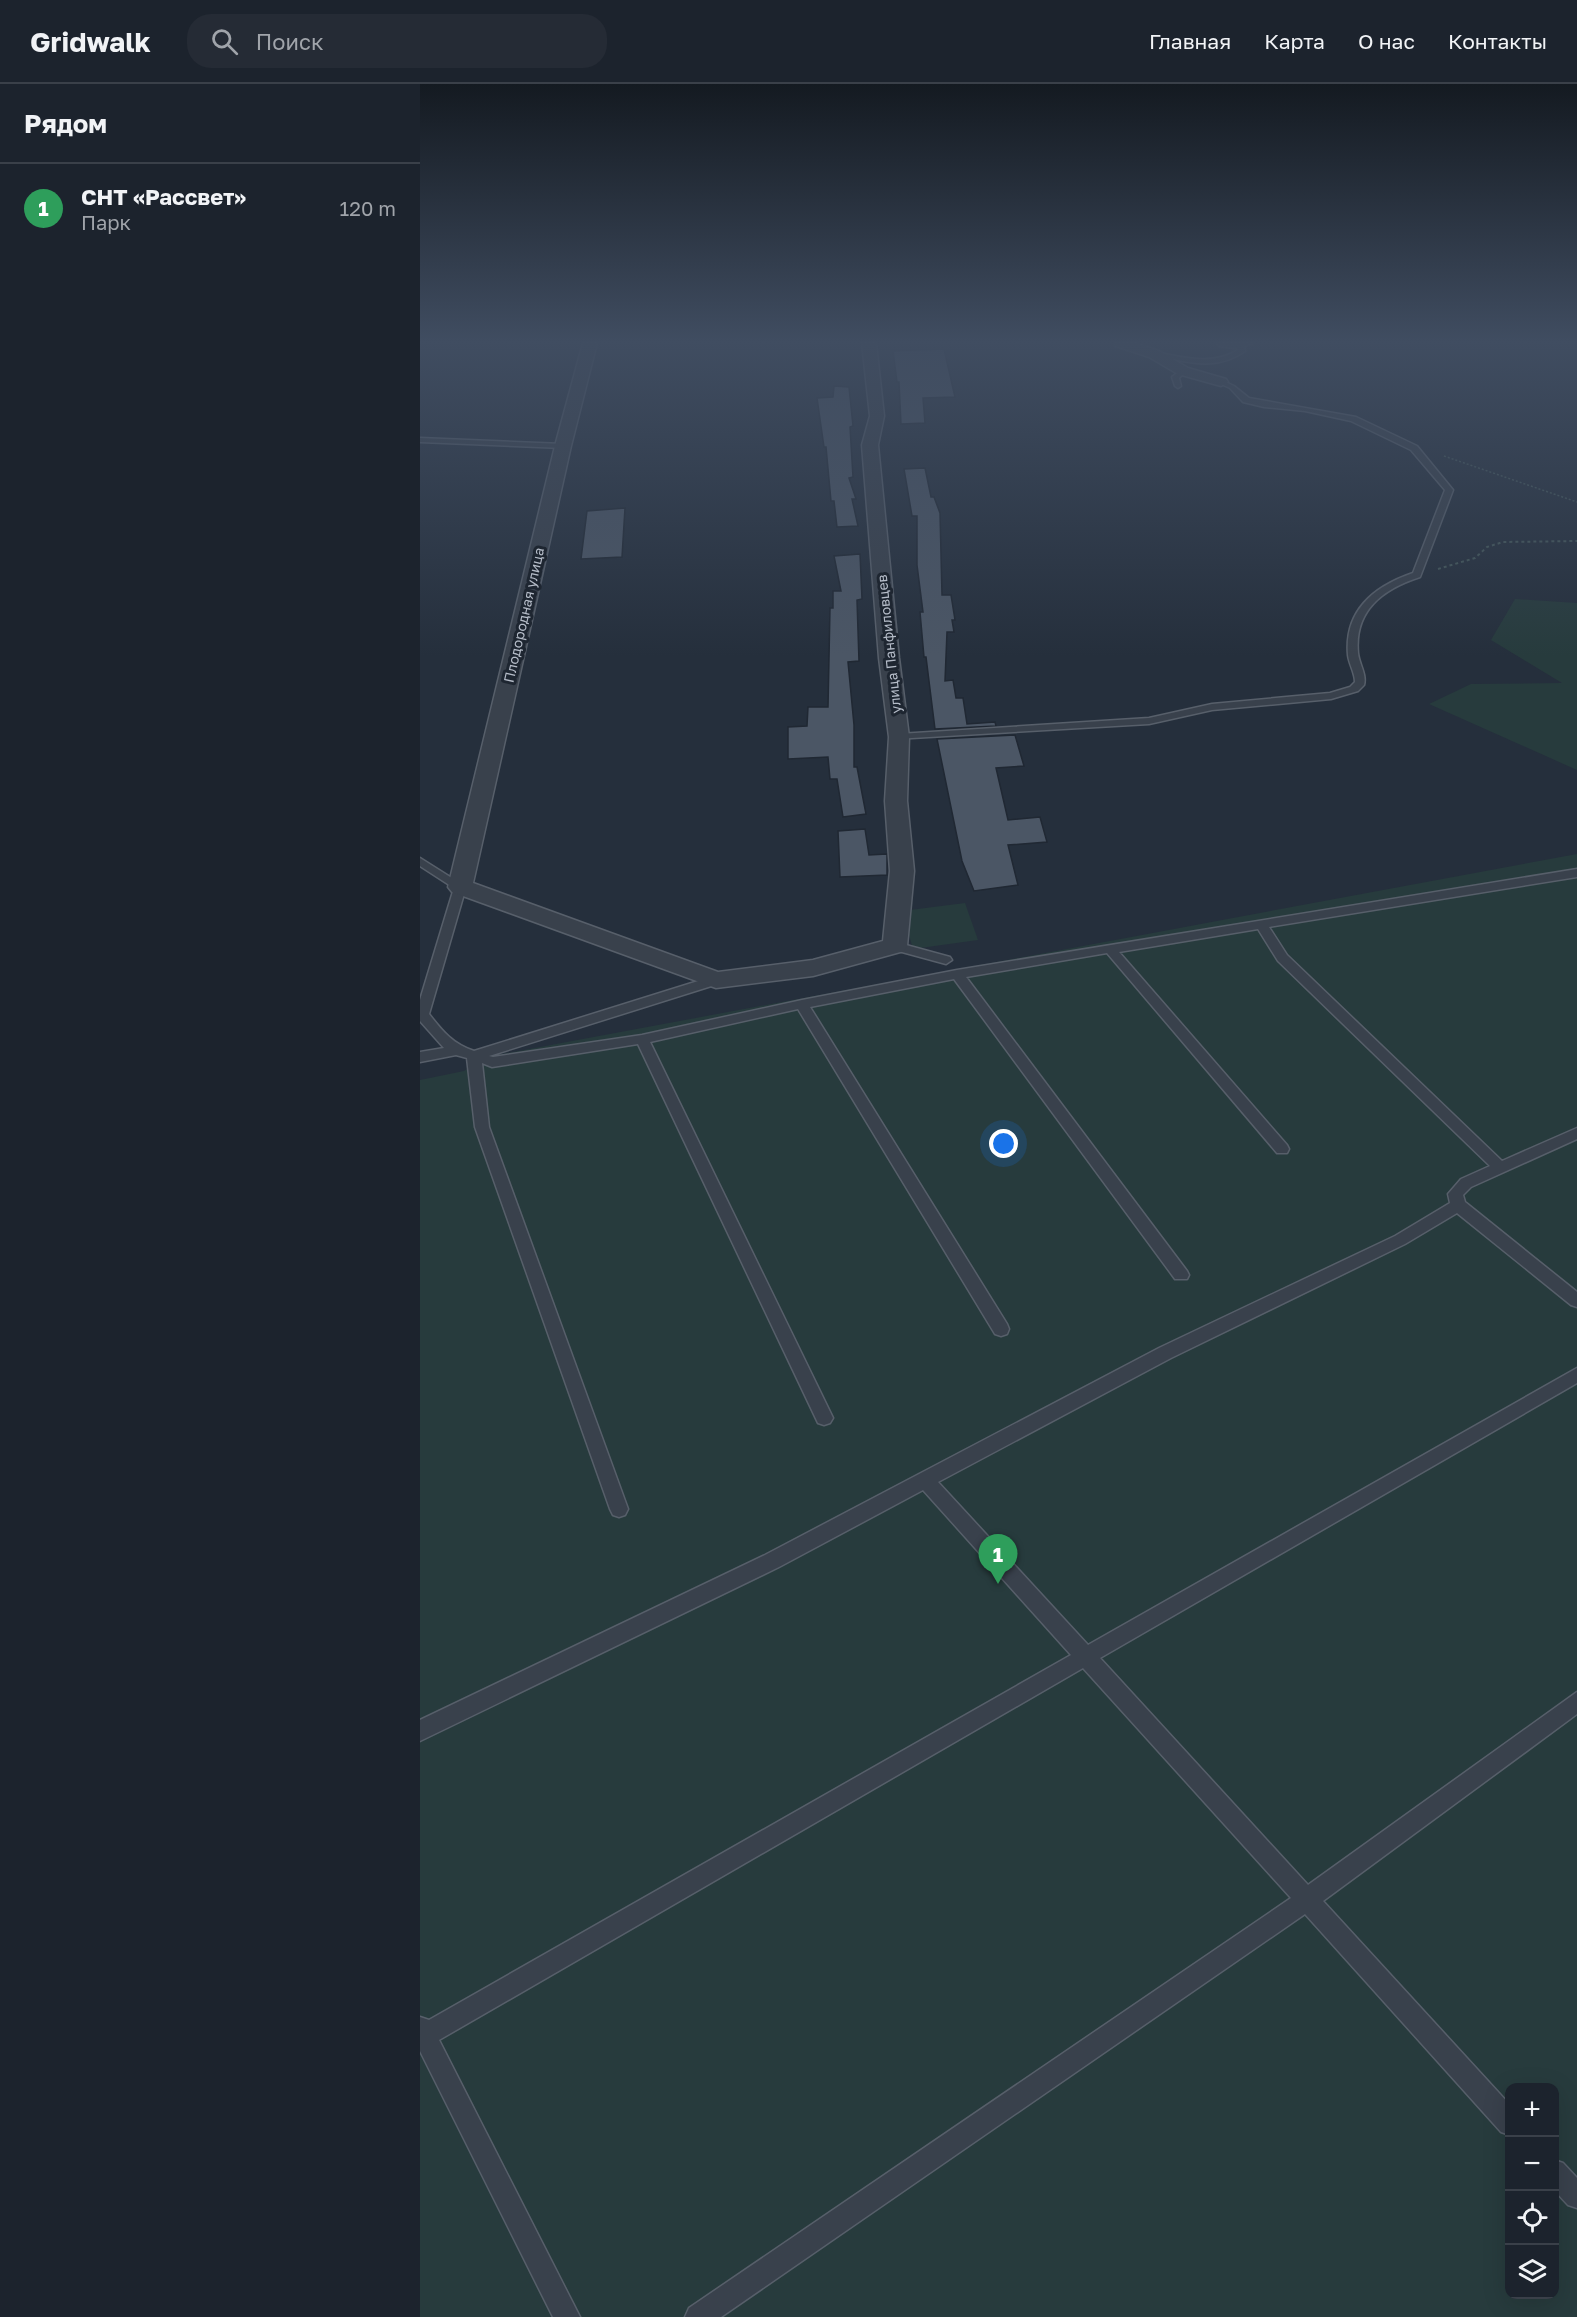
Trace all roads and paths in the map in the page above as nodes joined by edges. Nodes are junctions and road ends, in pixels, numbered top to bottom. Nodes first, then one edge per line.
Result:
1 (563, 447) edge
2 (870, 447) edge
3 (1414, 448) joint
4 (1577, 502) edge
5 (1577, 541) edge
6 (1417, 575) junction
7 (899, 737) junction
8 (420, 861) edge
9 (1577, 873) edge
10 (460, 888) junction
11 (1261, 924) junction
12 (895, 946) junction
13 (1110, 949) junction
14 (946, 960) dead end
15 (957, 974) junction
16 (716, 980) junction
17 (802, 1004) junction
18 (642, 1039) junction
19 (457, 1050) junction
20 (474, 1056) junction
21 (422, 1059) edge
22 (1577, 1133) edge
23 (1282, 1149) dead end
24 (1500, 1167) junction
25 (1458, 1204) junction
26 (1181, 1275) dead end
27 (1577, 1300) edge
28 (1001, 1329) dead end
29 (1577, 1375) edge
30 (824, 1418) dead end
31 (925, 1480) junction
32 (619, 1509) dead end
33 (1085, 1656) junction
34 (1577, 1702) edge
35 (420, 1731) edge
36 (1306, 1901) junction
37 (422, 2033) edge
38 (1505, 2119) edge
39 (1559, 2177) edge
40 (1577, 2196) edge
41 (567, 2317) edge
42 (698, 2317) edge

1 - 10 street, Плодородная улица
2 - 7 street, улица Панфиловцев
3 - 4 path
3 - 6 lane
5 - 6 path
6 - 7 lane
7 - 12 street, улица Панфиловцев
8 - 10 lane
9 - 11 lane
10 - 16 street
10 - 19 lane
11 - 13 lane
11 - 24 lane
12 - 14 lane
12 - 16 street
13 - 15 lane
13 - 23 lane
15 - 17 lane
15 - 26 lane
16 - 20 lane
17 - 18 lane
17 - 28 lane
18 - 20 lane
18 - 30 lane
19 - 20 lane
19 - 21 lane
20 - 32 lane
22 - 24 lane
24 - 25 lane
25 - 27 lane
25 - 31 lane
29 - 33 lane
31 - 33 lane
31 - 35 lane
33 - 36 lane
33 - 37 lane
34 - 36 lane
36 - 38 lane
36 - 42 lane
37 - 41 lane
39 - 40 lane

